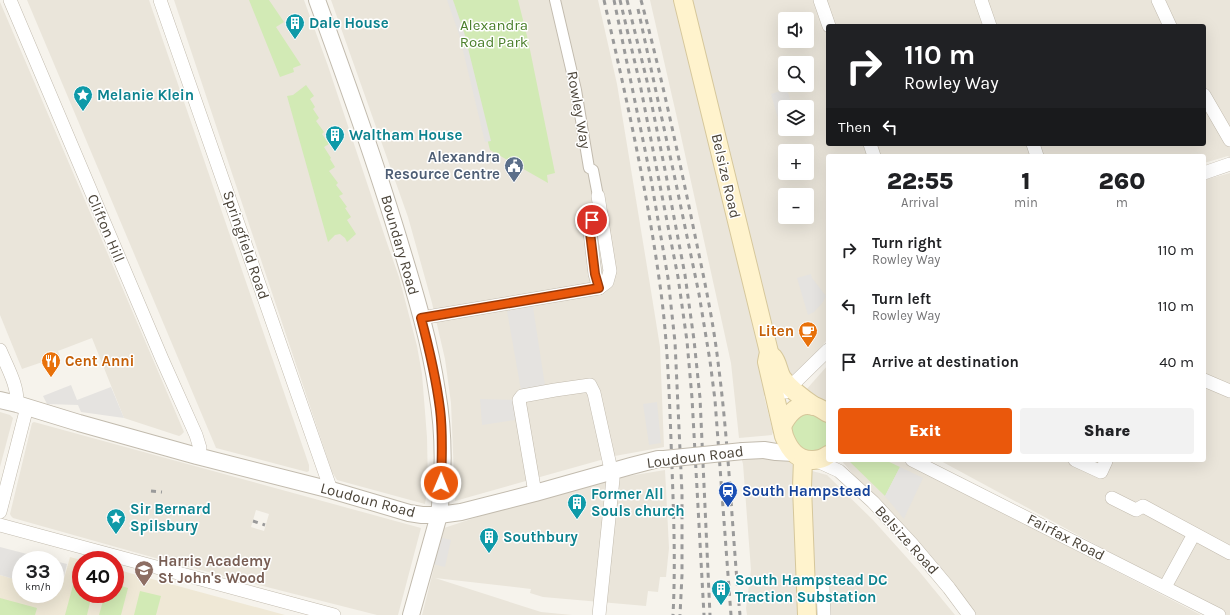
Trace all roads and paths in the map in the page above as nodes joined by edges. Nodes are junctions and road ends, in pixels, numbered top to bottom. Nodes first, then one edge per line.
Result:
1 (10, 0) edge
2 (160, 0) edge
3 (317, 0) edge
4 (555, 0) edge
5 (683, 0) edge
6 (820, 0) edge
7 (981, 0) edge
8 (1158, 0) edge
9 (828, 24) edge
10 (989, 24) edge
11 (1169, 24) edge
12 (1206, 98) edge
13 (1230, 140) edge
14 (1230, 164) edge
15 (1206, 171) edge
16 (598, 196) joint
17 (421, 318) junction
18 (0, 350) edge
19 (768, 352) junction
20 (826, 352) edge
21 (1206, 381) edge
22 (790, 387) junction
23 (1230, 391) edge
24 (0, 400) edge
25 (776, 400) junction
26 (22, 406) junction
27 (821, 409) edge
28 (783, 431) junction
29 (764, 450) junction
30 (197, 456) junction
31 (810, 457) edge
32 (916, 462) edge
33 (1079, 462) edge
34 (1106, 462) edge
35 (838, 466) edge
36 (611, 472) junction
37 (331, 490) junction
38 (535, 493) junction
39 (1112, 498) dead end
40 (0, 512) edge
41 (438, 515) junction
42 (0, 525) edge
43 (1194, 534) junction
44 (1230, 553) edge
45 (806, 587) junction
46 (1165, 587) junction
47 (334, 615) edge
48 (411, 615) edge
49 (599, 615) edge
50 (806, 615) edge
51 (824, 615) edge
52 (969, 615) edge
53 (1219, 615) edge

1 - 30 street, Clifton Hill
2 - 37 street, Springfield Road
3 - 17 street, Boundary Road
4 - 16 street, Rowley Way
5 - 19 main road, Belsize Road
6 - 9 street
7 - 10 street
8 - 11 street
12 - 13 street
14 - 15 street
16 - 17 street, Rowley Way
17 - 41 street, Boundary Road
18 - 26 street
19 - 22 main road, Belsize Road
19 - 25 main road, Belsize Road
20 - 22 street
21 - 23 street
22 - 25 street
22 - 27 main road, Belsize Road
24 - 26 street, Loudoun Road
25 - 28 main road, Belsize Road
26 - 30 street, Loudoun Road
26 - 40 street
27 - 28 main road
28 - 29 street, Loudoun Road
28 - 31 main road, Belsize Road
29 - 31 street, Loudoun Road
29 - 36 street, Loudoun Road, bridge
30 - 37 street, Loudoun Road
31 - 35 street, Belsize Road
31 - 45 main road
32 - 46 street, Fairfax Road
33 - 34 street
35 - 52 street, Belsize Road
36 - 38 street, Loudoun Road
36 - 38 street
36 - 49 street
37 - 41 street, Loudoun Road
38 - 41 street, Loudoun Road
39 - 43 street
41 - 48 street, Boundary Road
42 - 47 street
43 - 44 street
43 - 46 street
45 - 50 main road
45 - 51 street
46 - 53 street, Fairfax Road

